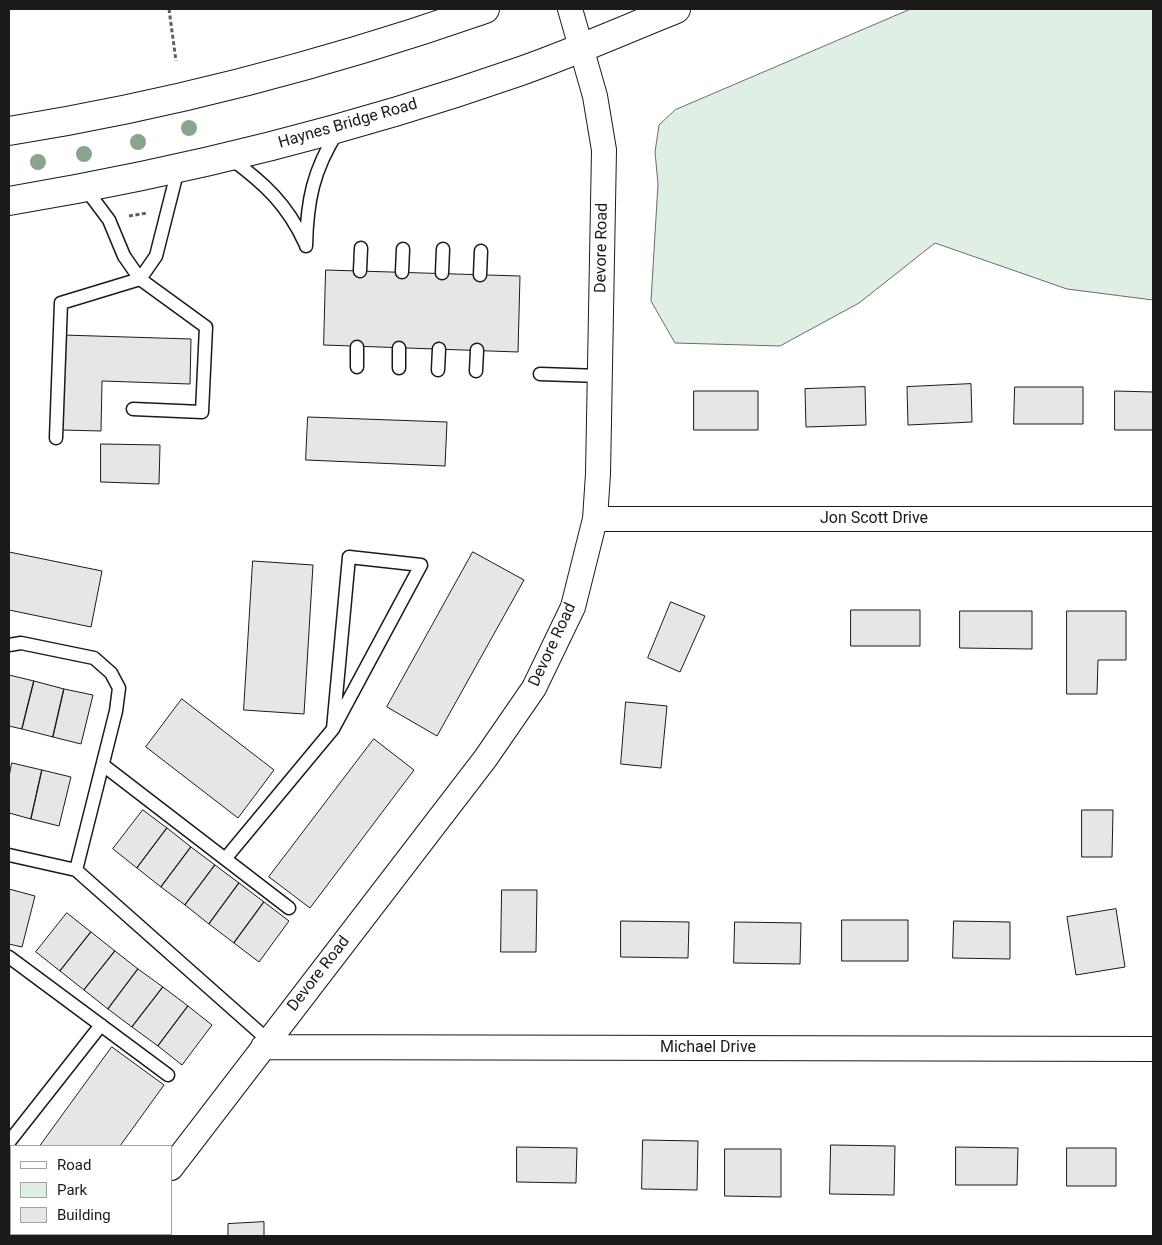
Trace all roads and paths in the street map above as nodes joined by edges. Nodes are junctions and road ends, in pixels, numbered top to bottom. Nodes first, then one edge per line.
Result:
1 (169, 9) edge
2 (485, 9) edge
3 (570, 9) edge
4 (676, 9) edge
5 (581, 48) junction
6 (176, 61) dead end
7 (341, 126) junction
8 (9, 131) edge
9 (230, 158) junction
10 (178, 169) junction
11 (85, 188) junction
12 (9, 201) edge
13 (151, 212) dead end
14 (128, 217) dead end
15 (361, 248) dead end
16 (403, 249) dead end
17 (443, 250) dead end
18 (480, 251) dead end
19 (360, 271) dead end
20 (402, 272) dead end
21 (442, 273) dead end
22 (480, 275) dead end
23 (140, 279) junction
24 (358, 347) dead end
25 (399, 348) dead end
26 (439, 349) dead end
27 (477, 350) dead end
28 (357, 367) dead end
29 (399, 368) dead end
30 (438, 370) dead end
31 (476, 371) dead end
32 (540, 374) dead end
33 (600, 376) junction
34 (133, 409) dead end
35 (56, 438) dead end
36 (595, 518) junction
37 (1153, 519) edge
38 (9, 645) edge
39 (333, 729) junction
40 (103, 765) junction
41 (9, 855) edge
42 (226, 859) junction
43 (76, 870) junction
44 (289, 908) dead end
45 (10, 961) edge
46 (101, 1025) junction
47 (266, 1043) junction
48 (1153, 1049) edge
49 (168, 1075) dead end
50 (9, 1141) edge
51 (172, 1167) edge

1 - 6 path
2 - 8 main road
3 - 5 street, Devore Road
4 - 5 main road, Haynes Bridge Road
5 - 7 main road, Haynes Bridge Road
5 - 33 street, Devore Road
7 - 9 main road, Haynes Bridge Road
7 - 9 lane
9 - 10 main road, Haynes Bridge Road
10 - 11 main road, Haynes Bridge Road
10 - 23 lane
11 - 12 main road, Haynes Bridge Road
11 - 23 lane
13 - 14 path
15 - 19 lane
16 - 20 lane
17 - 21 lane
18 - 22 lane
23 - 34 lane
23 - 35 lane
24 - 28 lane
25 - 29 lane
26 - 30 lane
27 - 31 lane
32 - 33 lane
33 - 36 street, Devore Road
36 - 37 street, Jon Scott Drive
36 - 47 street, Devore Road
38 - 40 lane
39 - 39 lane
39 - 42 lane
40 - 42 lane
40 - 43 lane
41 - 43 lane
42 - 44 lane
43 - 47 lane
45 - 46 lane
46 - 49 lane
46 - 50 lane
47 - 48 street, Michael Drive
47 - 51 street, Devore Road

